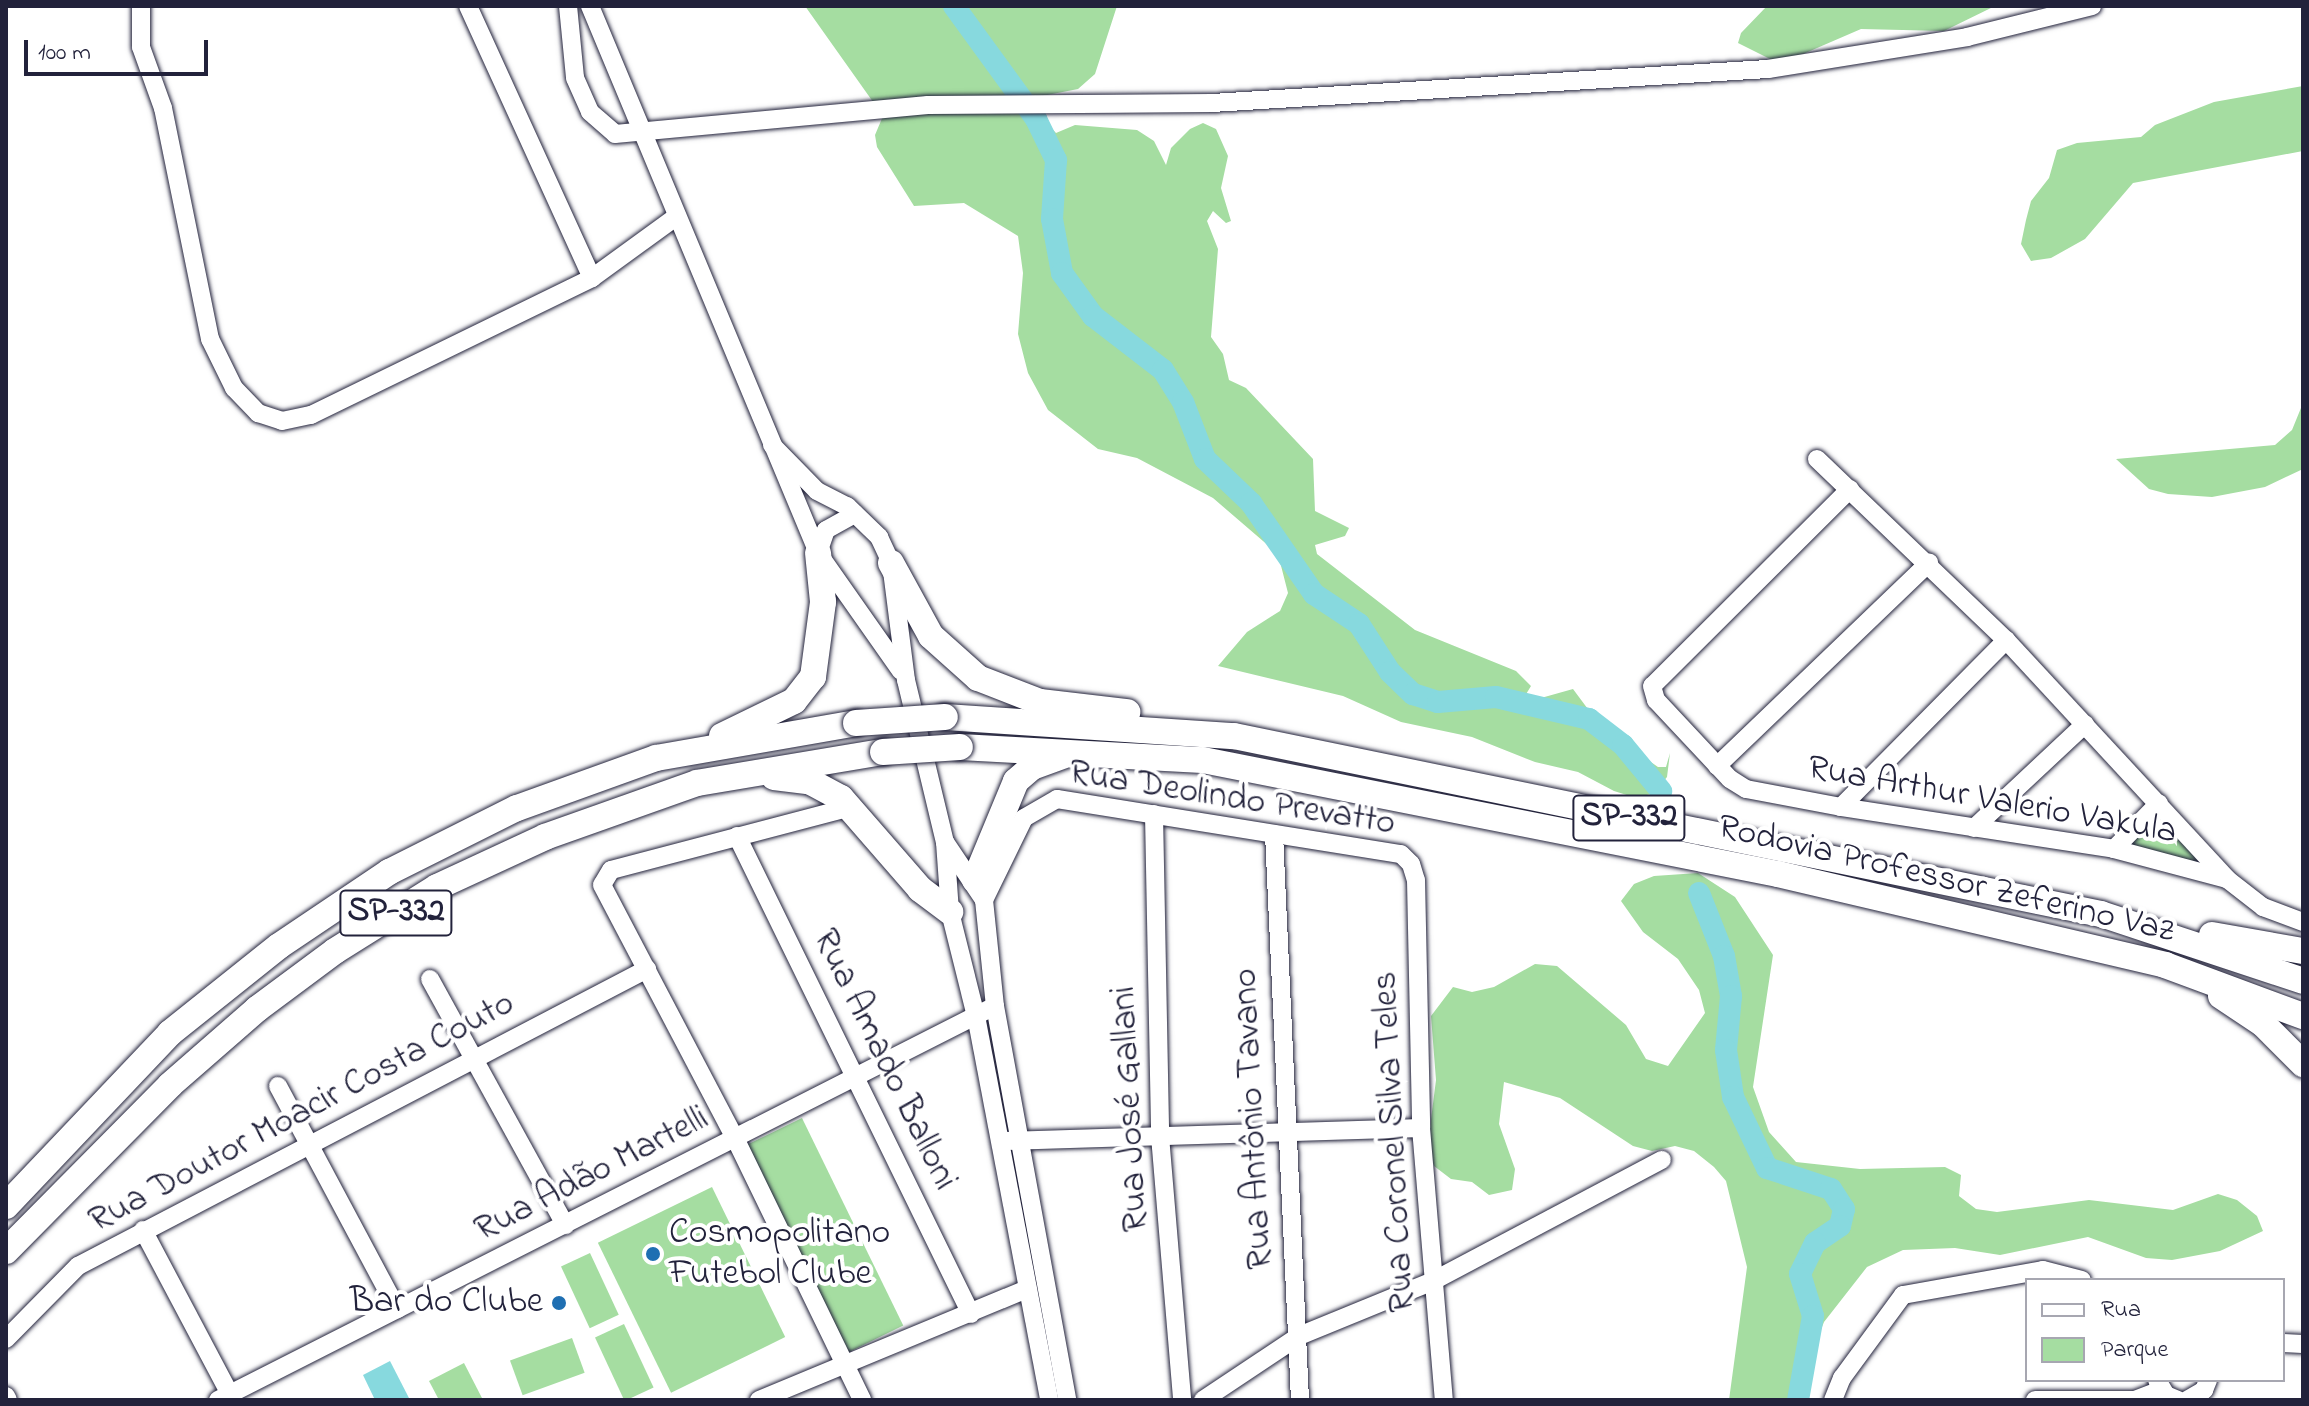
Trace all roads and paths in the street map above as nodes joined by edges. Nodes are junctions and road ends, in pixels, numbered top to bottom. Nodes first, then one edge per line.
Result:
1 (141, 6) edge
2 (468, 6) edge
3 (568, 6) edge
4 (590, 6) edge
5 (2092, 6) edge
6 (640, 133) junction
7 (676, 217) junction
8 (592, 278) junction
9 (772, 445) junction
10 (1817, 459) dead end
11 (1850, 489) junction
12 (855, 514) junction
13 (818, 553) junction
14 (891, 563) junction
15 (1929, 563) junction
16 (2006, 640) junction
17 (906, 680) junction
18 (2085, 724) junction
19 (1234, 736) junction
20 (1087, 750) junction
21 (656, 758) junction
22 (799, 764) junction
23 (1717, 766) junction
24 (734, 775) junction
25 (2159, 803) junction
26 (851, 807) junction
27 (1841, 807) junction
28 (1154, 814) junction
29 (1974, 828) junction
30 (1274, 834) junction
31 (737, 836) junction
32 (945, 842) junction
33 (2114, 849) junction
34 (2227, 879) junction
35 (1416, 880) joint
36 (981, 897) junction
37 (951, 910) junction
38 (2101, 914) junction
39 (2303, 922) edge
40 (2303, 951) edge
41 (2165, 965) junction
42 (647, 969) junction
43 (430, 979) dead end
44 (2303, 981) edge
45 (995, 1006) junction
46 (976, 1016) junction
47 (2303, 1016) edge
48 (474, 1059) junction
49 (2303, 1064) edge
50 (858, 1076) junction
51 (278, 1086) dead end
52 (1421, 1128) junction
53 (1284, 1130) junction
54 (1160, 1136) junction
55 (735, 1138) junction
56 (1010, 1140) junction
57 (309, 1144) junction
58 (1662, 1160) dead end
59 (6, 1206) edge
60 (565, 1225) junction
61 (143, 1230) junction
62 (6, 1251) edge
63 (2074, 1278) edge
64 (1433, 1281) junction
65 (1025, 1290) junction
66 (397, 1309) junction
67 (971, 1314) junction
68 (1299, 1336) junction
69 (6, 1339) edge
70 (846, 1366) junction
71 (2206, 1382) edge
72 (2159, 1385) edge
73 (227, 1398) edge
74 (2189, 1399) edge
75 (759, 1400) edge
76 (862, 1400) edge
77 (1049, 1400) edge
78 (1067, 1400) edge
79 (1182, 1400) edge
80 (1203, 1400) edge
81 (1300, 1400) edge
82 (1444, 1400) edge
83 (1833, 1400) edge
84 (2035, 1400) edge

1 - 8 street
2 - 8 street
3 - 6 street
4 - 6 street
5 - 6 street
6 - 7 street
7 - 8 street
7 - 9 street
9 - 12 street
9 - 13 street
10 - 11 street
11 - 15 street
11 - 23 street
12 - 13 street
12 - 14 street
13 - 17 street
13 - 21 highway
14 - 17 street
14 - 19 highway
15 - 16 street
15 - 23 street
16 - 18 street
16 - 27 street
17 - 32 street
18 - 25 street
18 - 29 street
19 - 21 highway, Rodovia Professor Zeferino Vaz / SP-332, bridge
19 - 38 highway, Rodovia Professor Zeferino Vaz / SP-332
20 - 22 highway, Rodovia Professor Zeferino Vaz / SP-332, bridge
20 - 36 highway
20 - 41 highway, Rodovia Professor Zeferino Vaz / SP-332
21 - 59 highway, Rodovia Professor Zeferino Vaz / SP-332
22 - 24 highway, Rodovia Professor Zeferino Vaz / SP-332
22 - 37 highway
23 - 27 street, Rua Arthur Valerio Vakula
24 - 26 highway
24 - 62 highway, Rodovia Professor Zeferino Vaz / SP-332
25 - 33 street
25 - 34 street
26 - 31 street
26 - 37 highway
27 - 29 street, Rua Arthur Valerio Vakula
28 - 30 street, Rua Deolindo Prevatto
28 - 36 street, Rua Deolindo Prevatto
28 - 54 street, Rua José Gallani
29 - 33 street, Rua Arthur Valerio Vakula
30 - 35 street, Rua Deolindo Prevatto
30 - 53 street, Rua Antônio Tavano
31 - 42 street
31 - 50 street, Rua Amado Balloni
32 - 36 street
32 - 37 street
33 - 34 street, Rua Arthur Valerio Vakula
34 - 39 street
35 - 52 street, Rua Coronel Silva Teles
36 - 37 street
36 - 45 street
37 - 46 street
38 - 40 highway
38 - 44 highway, Rodovia Professor Zeferino Vaz / SP-332
41 - 47 highway, Rodovia Professor Zeferino Vaz / SP-332
41 - 49 highway
42 - 48 street, Rua Doutor Moacir Costa Couto
42 - 55 street
43 - 48 street
45 - 46 street, Rua Adão Martelli
45 - 56 street
46 - 50 street, Rua Adão Martelli
46 - 56 street
48 - 57 street, Rua Doutor Moacir Costa Couto
48 - 60 street
50 - 55 street, Rua Adão Martelli
50 - 67 street, Rua Amado Balloni
51 - 57 street
52 - 53 street
52 - 64 street, Rua Coronel Silva Teles
53 - 54 street
53 - 68 street, Rua Antônio Tavano
54 - 56 street
54 - 79 street, Rua José Gallani
55 - 60 street, Rua Adão Martelli
55 - 70 street
56 - 65 street
56 - 78 street
57 - 61 street, Rua Doutor Moacir Costa Couto
57 - 66 street
58 - 64 street
60 - 66 street, Rua Adão Martelli
61 - 69 street, Rua Doutor Moacir Costa Couto
61 - 73 street
63 - 83 street
64 - 68 street
64 - 82 street, Rua Coronel Silva Teles
65 - 67 street
65 - 77 street
66 - 73 street, Rua Adão Martelli
67 - 70 street
68 - 80 street
68 - 81 street, Rua Antônio Tavano
70 - 75 street
70 - 76 street
71 - 74 street
72 - 74 street
72 - 84 street

